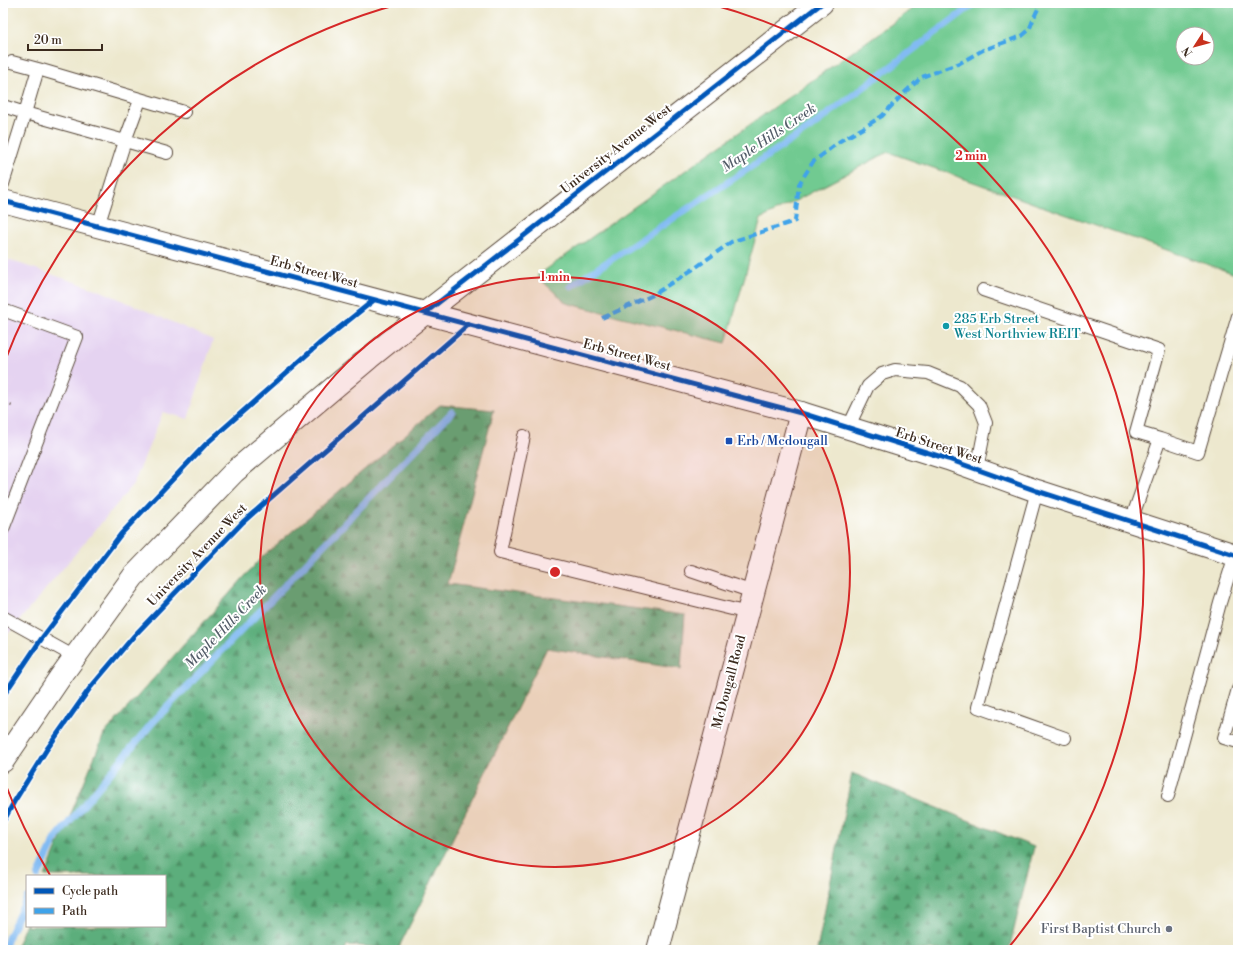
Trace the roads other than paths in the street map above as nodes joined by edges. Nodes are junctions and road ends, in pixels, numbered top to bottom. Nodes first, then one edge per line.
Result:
1 (822, 3) edge
2 (12, 62) dead end
3 (38, 69) junction
4 (140, 100) junction
5 (3, 106) edge
6 (184, 112) dead end
7 (25, 113) junction
8 (125, 141) junction
9 (167, 152) dead end
10 (3, 184) edge
11 (3, 201) edge
12 (98, 226) junction
13 (983, 290) dead end
14 (3, 310) edge
15 (425, 313) junction
16 (1238, 316) edge
17 (801, 413) junction
18 (848, 428) junction
19 (524, 436) dead end
20 (1160, 439) junction
21 (977, 469) junction
22 (1037, 491) junction
23 (1131, 521) junction
24 (3, 529) edge
25 (1237, 556) edge
26 (691, 571) dead end
27 (753, 592) junction
28 (748, 613) junction
29 (3, 617) edge
30 (75, 657) junction
31 (1238, 688) edge
32 (1065, 738) dead end
33 (1238, 742) edge
34 (3, 761) edge
35 (1168, 796) dead end
36 (658, 950) edge

1 - 15 main road, University Avenue West
2 - 3 lane
3 - 4 lane
3 - 7 lane
4 - 6 lane
4 - 8 lane
5 - 7 lane
7 - 8 lane
7 - 10 lane
8 - 9 lane
8 - 12 lane
11 - 12 main road, Erb Street West
12 - 15 main road, Erb Street West
13 - 20 lane
14 - 24 lane
15 - 17 main road, Erb Street West
15 - 30 main road, University Avenue West
16 - 20 lane
17 - 18 main road, Erb Street West
17 - 27 main road, McDougall Road
18 - 21 main road, Erb Street West
18 - 21 lane
19 - 28 lane
20 - 23 lane
21 - 22 main road, Erb Street West
22 - 23 main road, Erb Street West
22 - 32 lane
23 - 25 main road, Erb Street West
25 - 35 lane
26 - 27 lane
27 - 28 main road, McDougall Road
28 - 36 main road, McDougall Road
29 - 30 lane
30 - 34 main road, University Avenue West
31 - 33 lane

